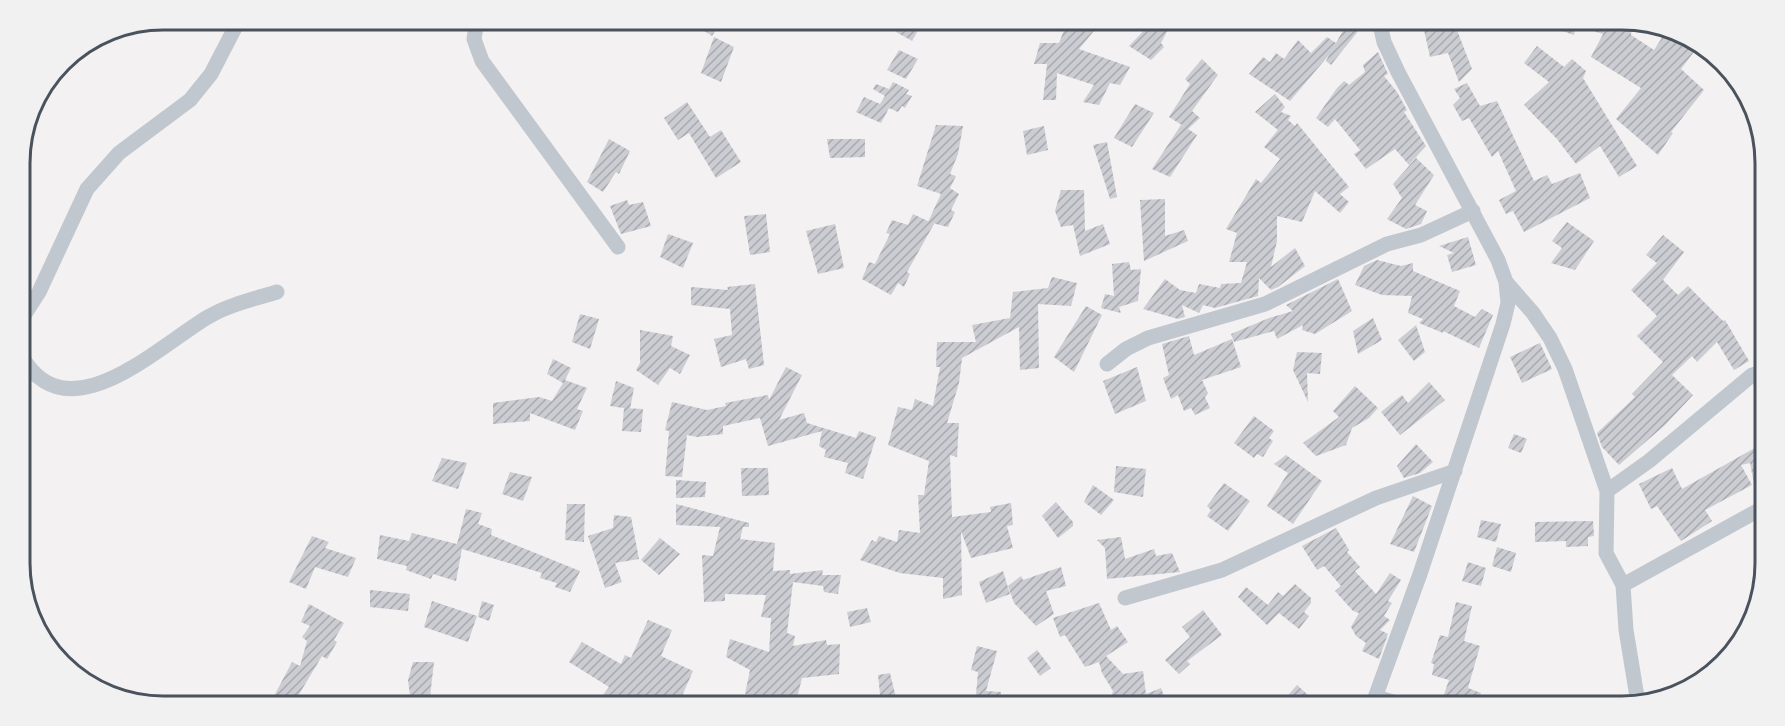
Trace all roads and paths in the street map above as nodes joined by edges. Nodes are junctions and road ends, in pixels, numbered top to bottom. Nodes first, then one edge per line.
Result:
1 (234, 30) edge
2 (475, 30) edge
3 (1381, 30) edge
4 (1473, 212) junction
5 (618, 247) dead end
6 (1506, 282) junction
7 (277, 292) dead end
8 (30, 306) edge
9 (1107, 364) dead end
10 (30, 367) edge
11 (1755, 374) edge
12 (1455, 471) junction
13 (1607, 491) junction
14 (1755, 512) edge
15 (1623, 585) junction
16 (1125, 598) dead end
17 (1637, 695) edge
18 (1376, 696) edge

1 - 8 street
2 - 5 street
3 - 4 street
4 - 6 street
4 - 9 street
6 - 12 street
6 - 13 street
7 - 10 street
11 - 13 street
12 - 16 street
12 - 18 street
13 - 15 street
14 - 15 street
15 - 17 street

